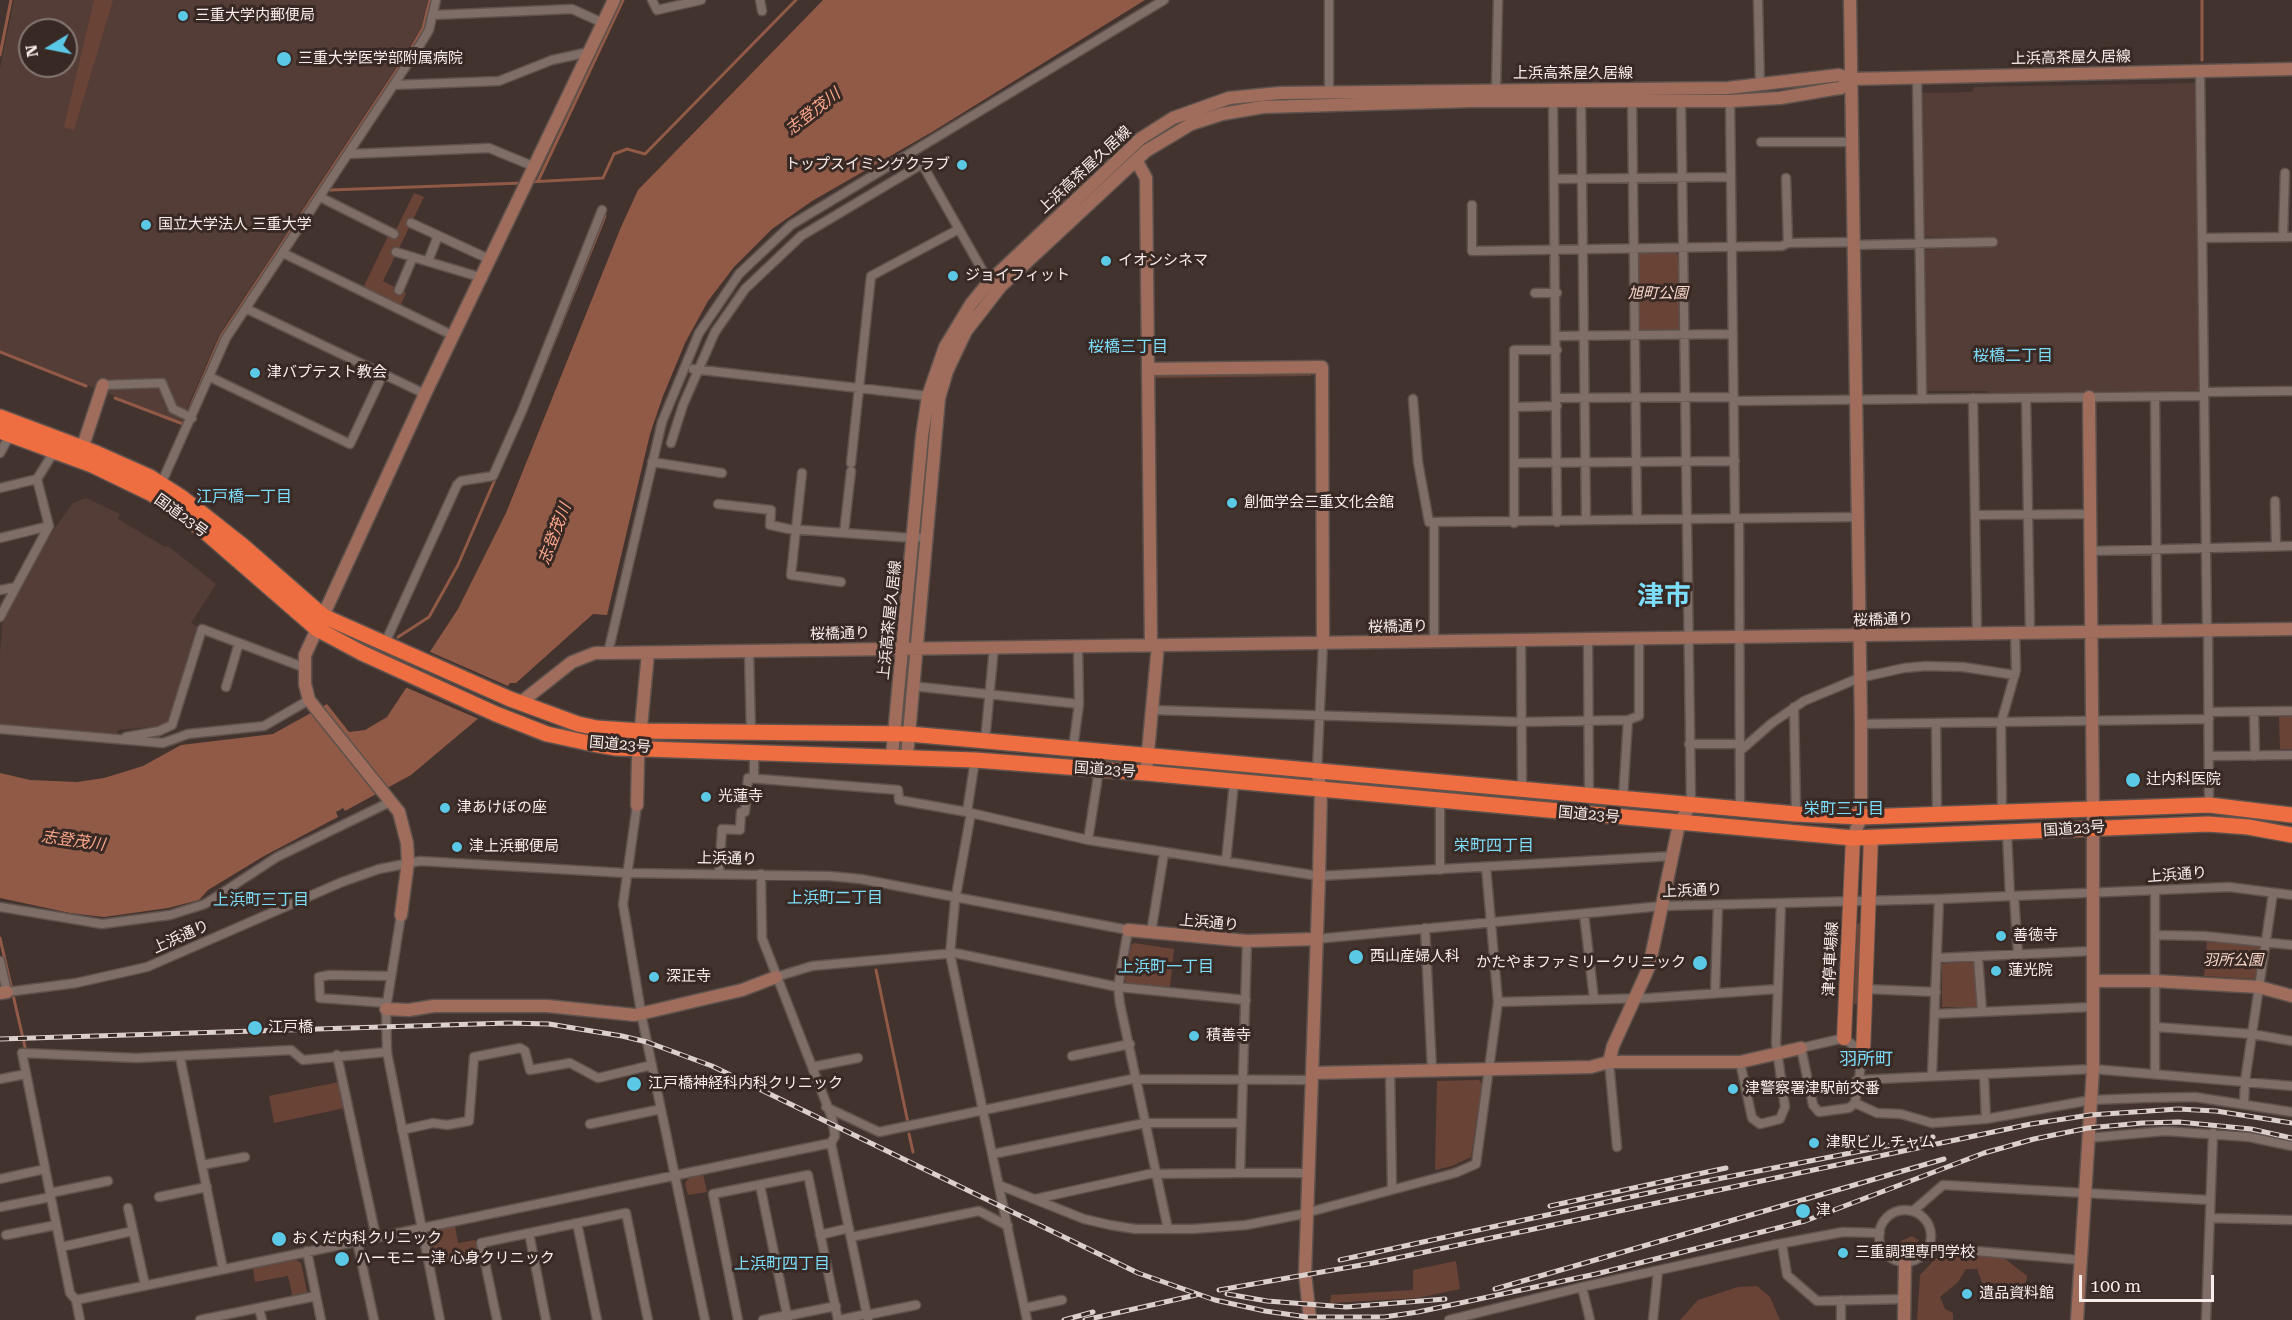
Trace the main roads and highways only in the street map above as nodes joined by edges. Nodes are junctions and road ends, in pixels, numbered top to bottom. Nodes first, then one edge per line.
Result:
1 (0, 417) edge
2 (5, 433) edge
3 (81, 454) junction
4 (320, 622) junction
5 (2292, 815) edge
6 (2292, 835) edge
7 (1871, 837) junction
8 (1853, 838) junction
9 (1844, 1038) road end
10 (1863, 1053) road end

1 - 3 highway, 国道23号
2 - 3 highway, 国道23号
3 - 4 highway, 国道23号
3 - 4 highway, 国道23号
4 - 5 highway, 国道23号
4 - 8 highway, 国道23号
6 - 7 highway, 国道23号
7 - 8 highway, 国道23号
7 - 10 main road
8 - 9 main road, 津停車場線

